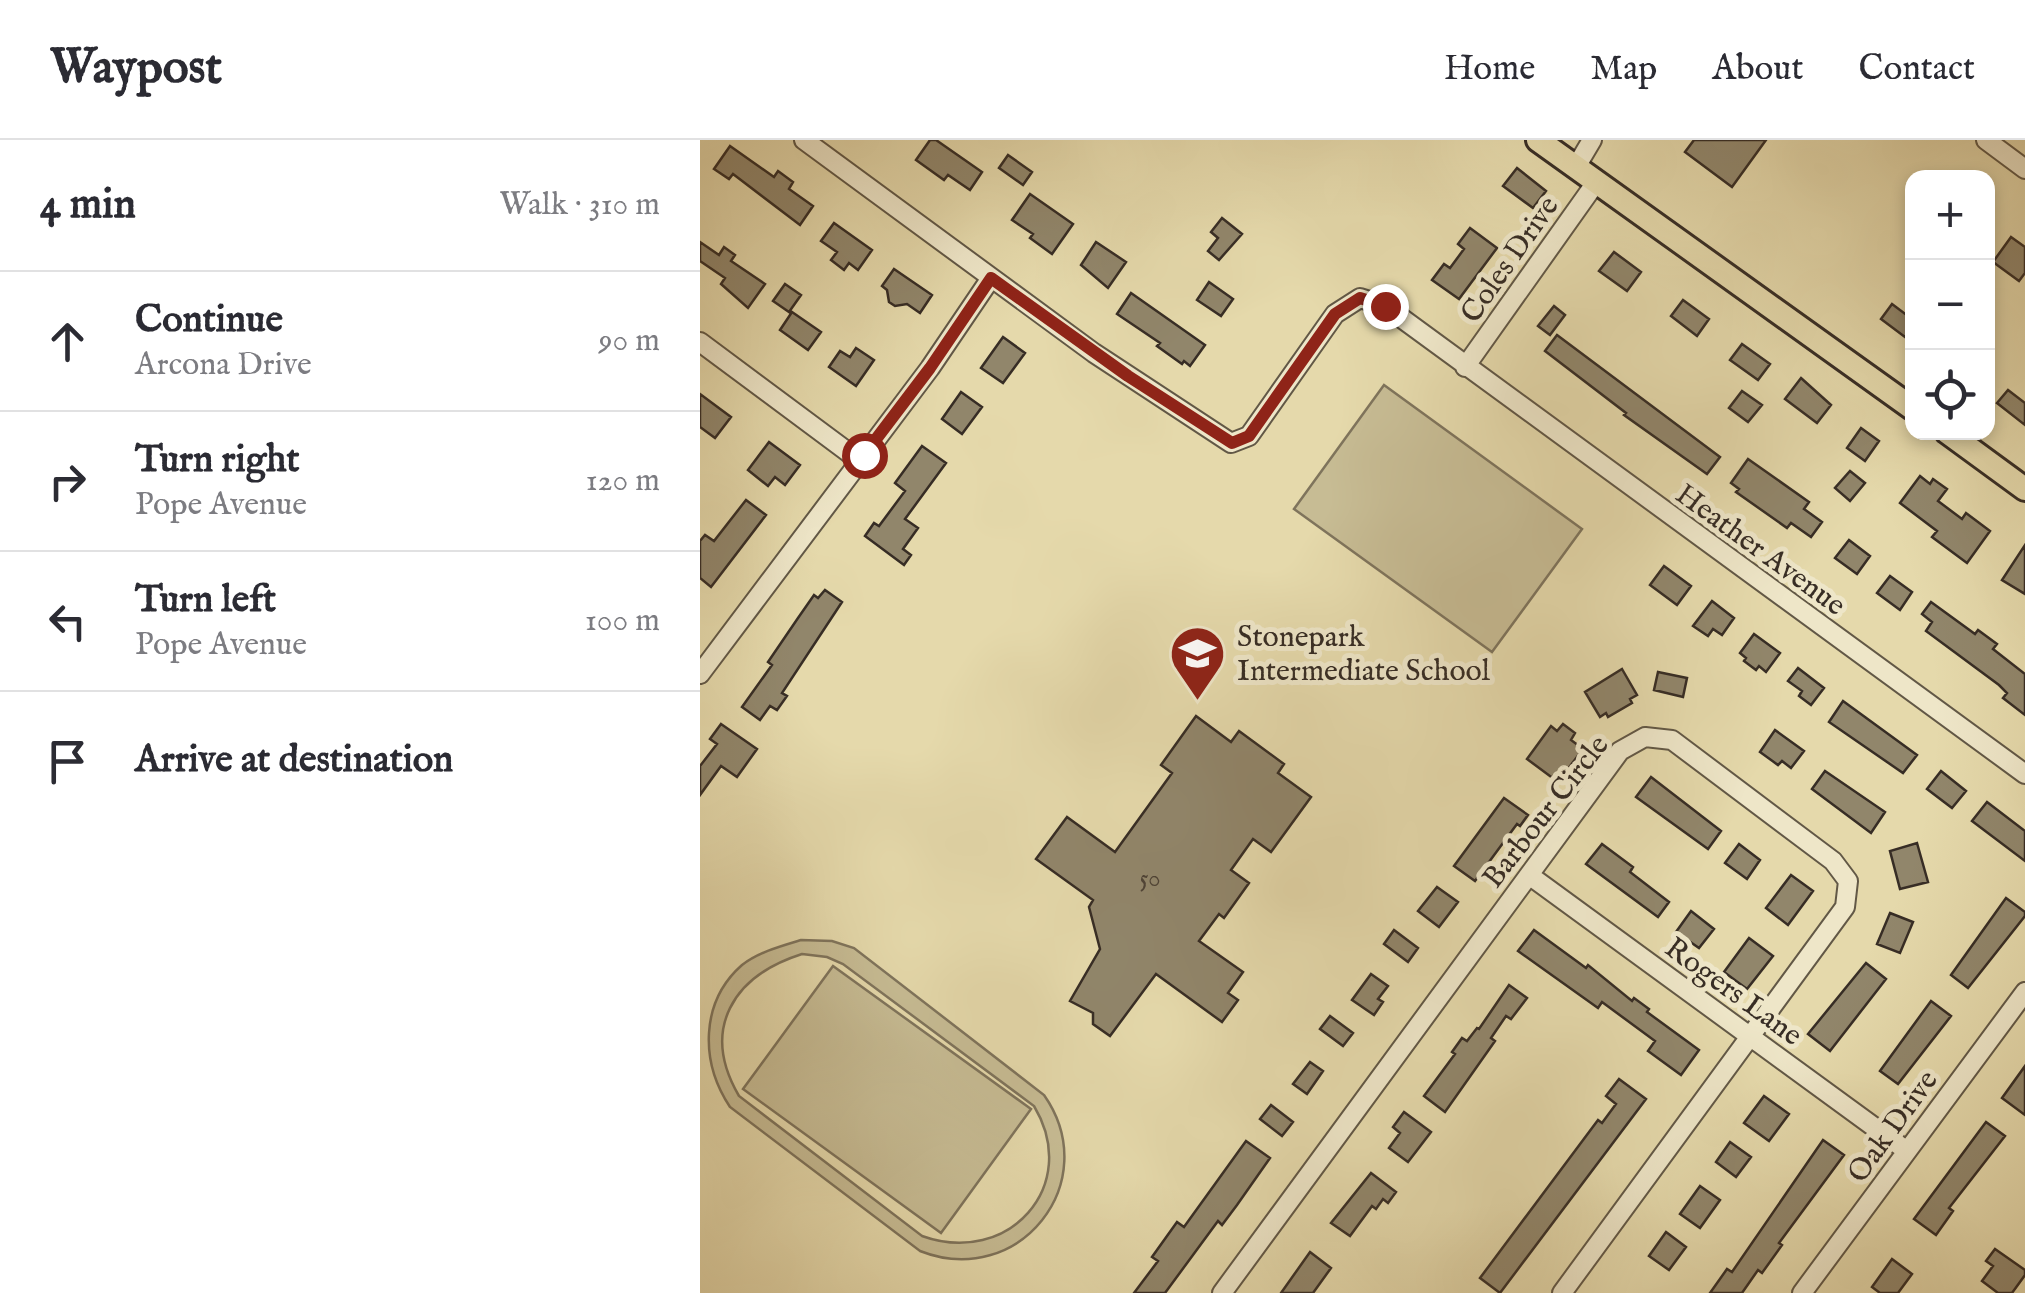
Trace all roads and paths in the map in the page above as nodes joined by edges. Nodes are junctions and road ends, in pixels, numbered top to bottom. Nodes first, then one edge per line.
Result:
1 (804, 140) edge
2 (1538, 140) edge
3 (1592, 140) edge
4 (1986, 140) edge
5 (1576, 168) junction
6 (2025, 169) edge
7 (1597, 182) junction
8 (991, 278) junction
9 (700, 342) edge
10 (1465, 368) junction
11 (1905, 403) edge
12 (1957, 440) edge
13 (860, 461) junction
14 (2025, 489) edge
15 (700, 674) edge
16 (2025, 774) edge
17 (1528, 875) junction
18 (2025, 992) edge
19 (1750, 1037) junction
20 (1907, 1151) junction
21 (1222, 1293) edge
22 (1562, 1293) edge
23 (1802, 1293) edge

1 - 8 street
2 - 5 main road
3 - 5 street
4 - 6 street
5 - 7 main road
7 - 10 street, Coles Drive
7 - 11 main road
8 - 10 street, Heather Avenue
8 - 13 street
9 - 13 street
10 - 16 street, Heather Avenue
12 - 14 main road
13 - 15 street
17 - 19 street, Rogers Lane
17 - 19 street, Barbour Circle
17 - 21 street, Barbour Circle
18 - 20 street, Oak Drive
19 - 20 street, Rogers Lane
19 - 22 street, Barbour Circle
20 - 23 street, Oak Drive

